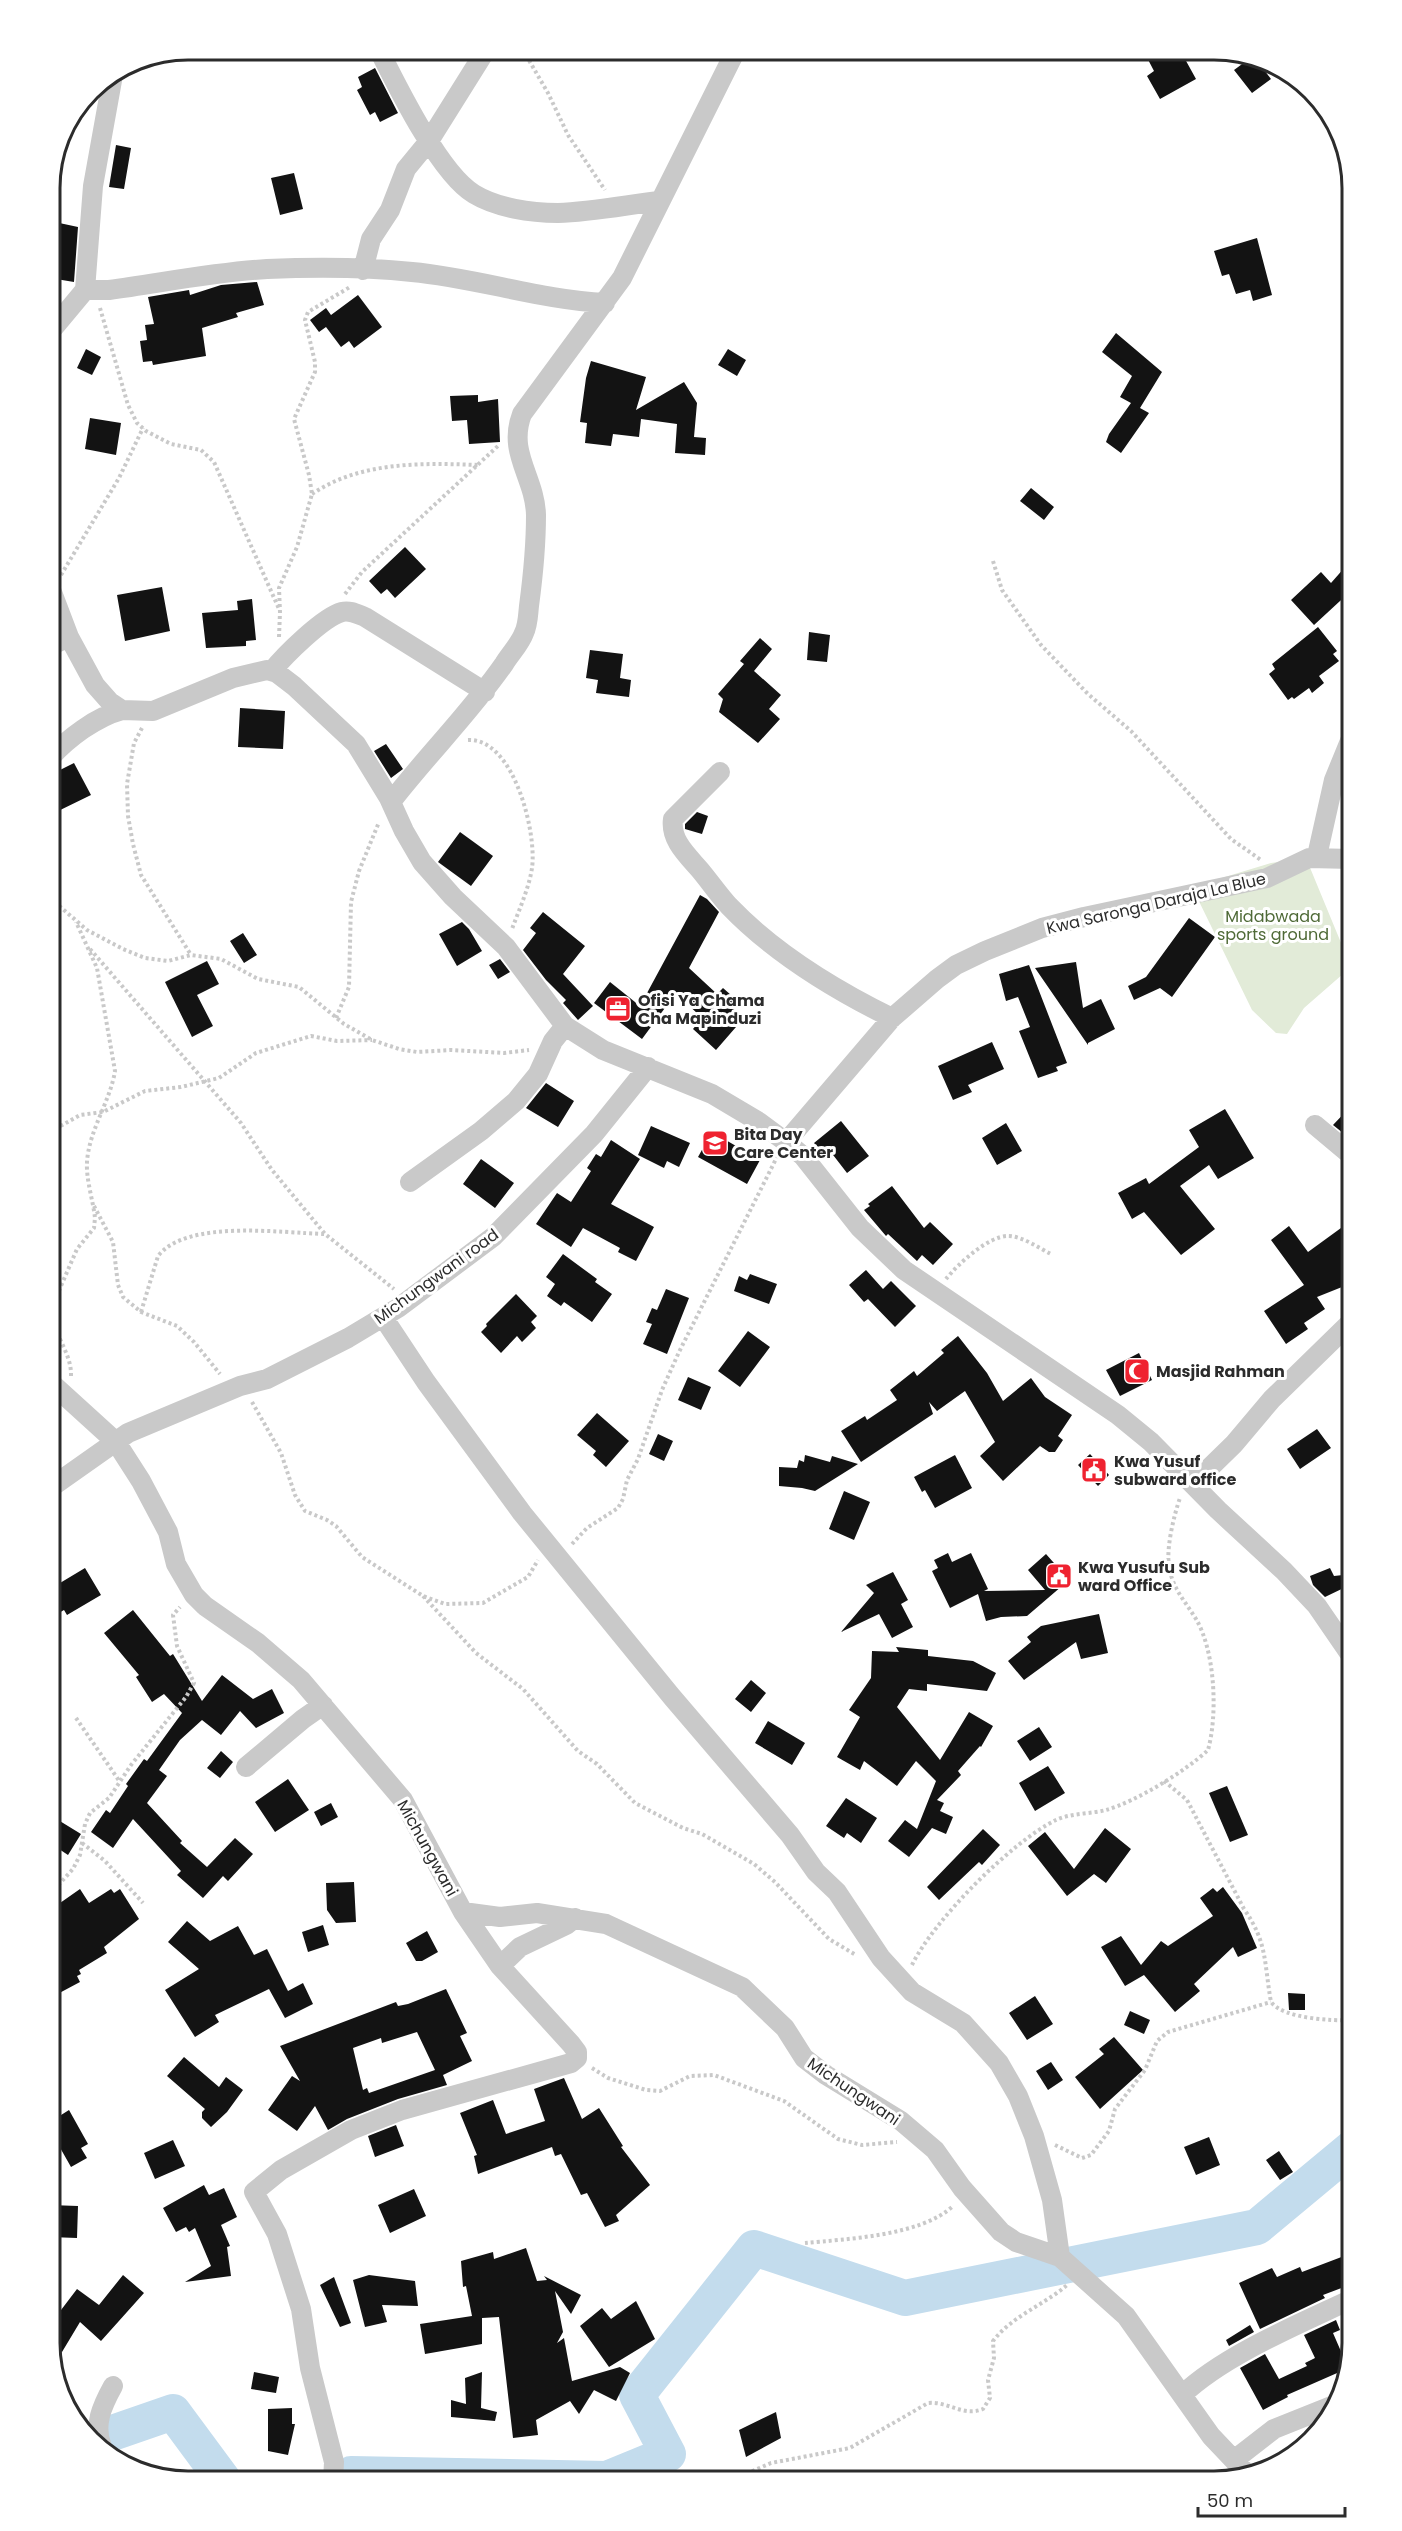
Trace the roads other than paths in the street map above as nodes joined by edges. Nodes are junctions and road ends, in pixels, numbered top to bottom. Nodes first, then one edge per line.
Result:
1 (384, 60) edge
2 (480, 60) edge
3 (731, 60) edge
4 (111, 85) edge
5 (429, 141) junction
6 (659, 201) junction
7 (363, 270) junction
8 (90, 290) junction
9 (605, 303) junction
10 (60, 322) edge
11 (60, 613) edge
12 (69, 637) junction
13 (60, 641) edge
14 (276, 666) junction
15 (485, 692) junction
16 (122, 710) junction
17 (60, 748) edge
18 (1342, 761) edge
19 (720, 772) dead end
20 (390, 800) junction
21 (1317, 856) junction
22 (1342, 858) edge
23 (892, 1018) junction
24 (566, 1026) junction
25 (648, 1067) junction
26 (1315, 1125) dead end
27 (786, 1142) junction
28 (1342, 1147) edge
29 (410, 1182) dead end
30 (383, 1317) junction
31 (1342, 1332) edge
32 (60, 1392) edge
33 (116, 1442) junction
34 (1190, 1480) junction
35 (60, 1481) edge
36 (1342, 1641) edge
37 (323, 1705) junction
38 (246, 1767) dead end
39 (463, 1912) junction
40 (575, 1918) junction
41 (501, 1966) junction
42 (1060, 2257) junction
43 (1342, 2304) edge
44 (113, 2386) dead end
45 (1182, 2395) junction
46 (1323, 2409) edge
47 (98, 2433) edge
48 (1234, 2460) junction
49 (1242, 2468) edge
50 (334, 2471) edge

1 - 5 street
2 - 5 street
3 - 6 street
4 - 8 street
5 - 6 street
5 - 7 street
6 - 9 street
7 - 8 street
7 - 9 street
8 - 10 street
9 - 15 street
11 - 12 street
12 - 13 street
12 - 16 street
14 - 15 street
14 - 16 street
14 - 20 street
15 - 20 street
16 - 17 street
18 - 21 street
19 - 23 street
20 - 24 street
21 - 22 street, Kwa Saronga Daraja La Blue
21 - 23 street, Kwa Saronga Daraja La Blue
23 - 27 street, Kwa Saronga Daraja La Blue
24 - 25 street
24 - 29 street
25 - 27 street
25 - 30 street, Michungwani road
26 - 28 street
27 - 34 street
30 - 33 street, Michungwani road
30 - 42 street
31 - 34 street
32 - 33 street, Michungwani
33 - 35 street, Michungwani road
33 - 37 street, Michungwani
34 - 36 street
37 - 38 street
37 - 39 street, Michungwani
39 - 40 street, Michungwani
39 - 41 street
40 - 41 street
40 - 42 street, Michungwani
41 - 50 street
42 - 45 street
43 - 45 street
44 - 47 street
45 - 48 street
46 - 48 street
48 - 49 street

